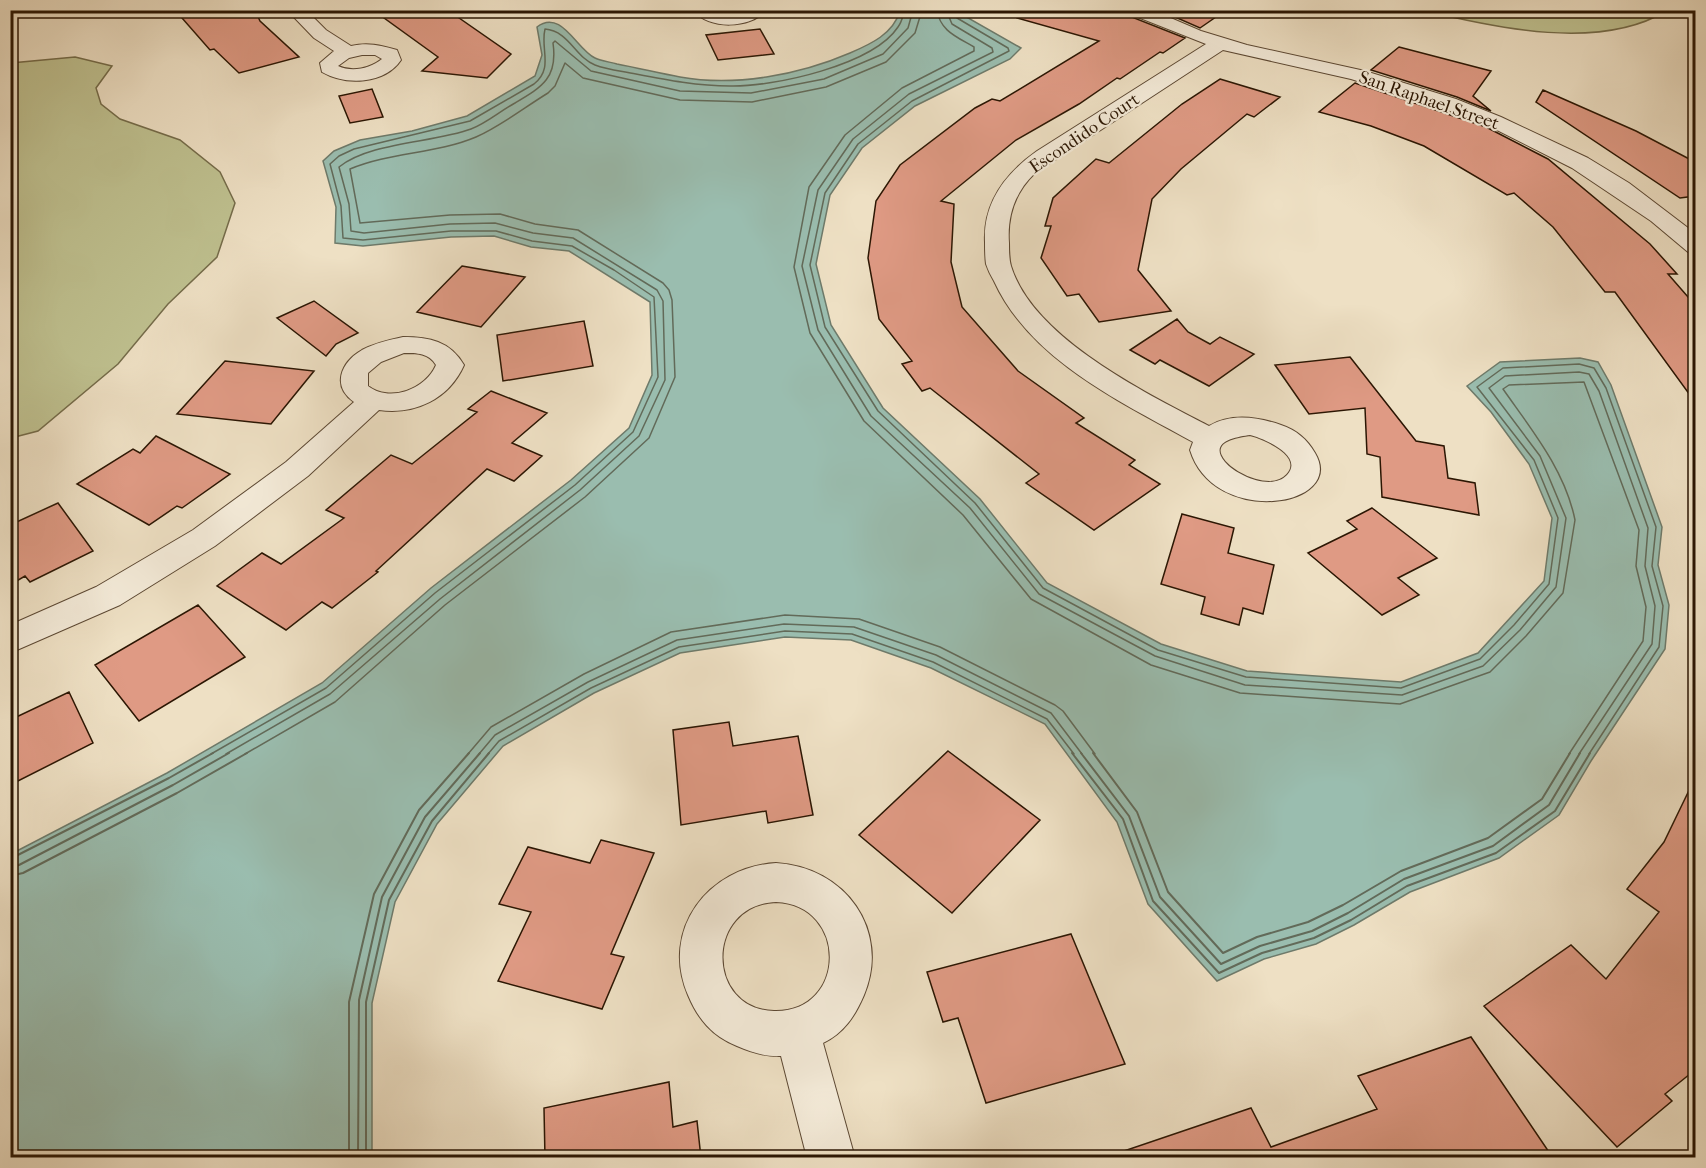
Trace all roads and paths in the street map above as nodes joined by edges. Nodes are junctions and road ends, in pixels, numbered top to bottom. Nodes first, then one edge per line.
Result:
1 (295, 10) edge
2 (701, 10) edge
3 (758, 10) edge
4 (1136, 10) edge
5 (1221, 43) junction
6 (347, 52) dead end
7 (1695, 247) edge
8 (373, 400) dead end
9 (1209, 438) dead end
10 (10, 640) edge
11 (797, 1030) dead end
12 (831, 1158) edge

1 - 6 street
2 - 3 street
4 - 5 street, San Raphael Street
5 - 7 street, San Raphael Street
5 - 9 street, Escondido Court
8 - 10 street
11 - 12 street

